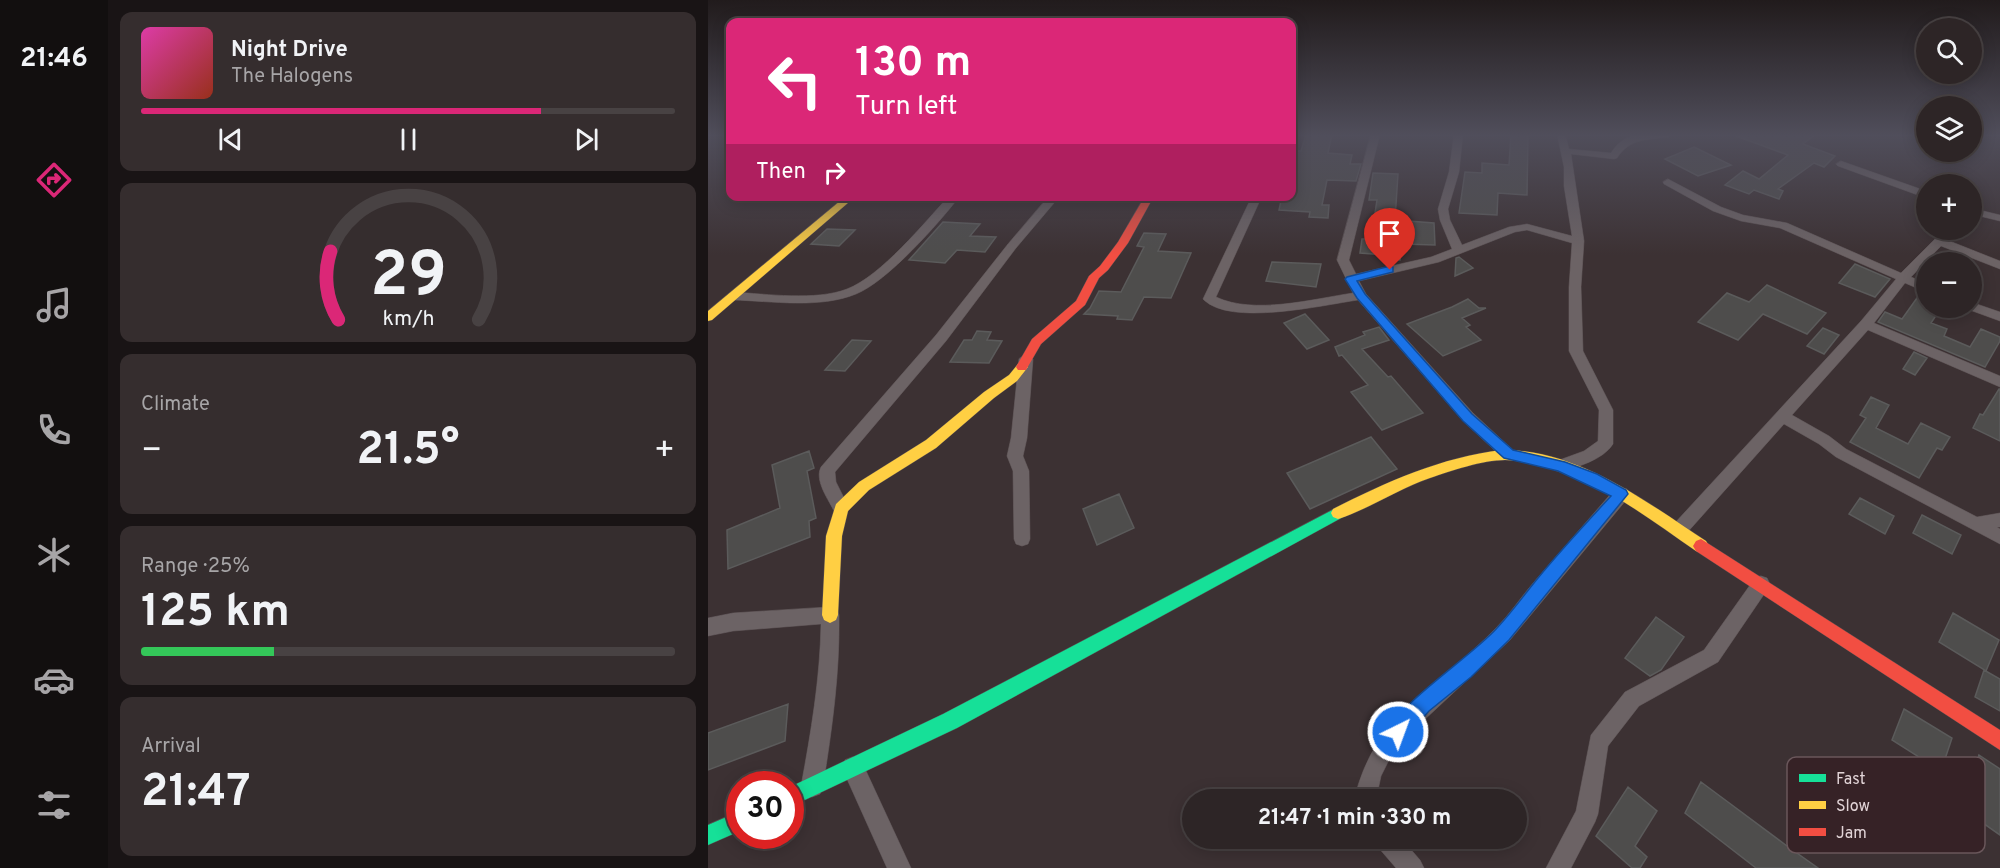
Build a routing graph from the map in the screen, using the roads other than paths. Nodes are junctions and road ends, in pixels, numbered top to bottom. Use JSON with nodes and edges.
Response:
{"nodes":[{"id":1,"x":1365,"y":175,"type":"edge"},
{"id":2,"x":1453,"y":175,"type":"edge"},
{"id":3,"x":1569,"y":175,"type":"edge"},
{"id":4,"x":1870,"y":175,"type":"edge"},
{"id":5,"x":1668,"y":182,"type":"dead end"},
{"id":6,"x":1916,"y":191,"type":"edge"},
{"id":7,"x":846,"y":201,"type":"edge"},
{"id":8,"x":950,"y":201,"type":"edge"},
{"id":9,"x":1051,"y":201,"type":"edge"},
{"id":10,"x":1147,"y":201,"type":"edge"},
{"id":11,"x":1255,"y":201,"type":"edge"},
{"id":12,"x":1982,"y":214,"type":"edge"},
{"id":13,"x":2000,"y":218,"type":"edge"},
{"id":14,"x":1578,"y":241,"type":"junction"},
{"id":15,"x":1938,"y":241,"type":"joint"},
{"id":16,"x":1459,"y":251,"type":"junction"},
{"id":17,"x":2000,"y":265,"type":"edge"},
{"id":18,"x":1351,"y":279,"type":"junction"},
{"id":19,"x":1902,"y":279,"type":"junction"},
{"id":20,"x":1916,"y":284,"type":"edge"},
{"id":21,"x":733,"y":296,"type":"junction"},
{"id":22,"x":1361,"y":296,"type":"junction"},
{"id":23,"x":1982,"y":310,"type":"edge"},
{"id":24,"x":708,"y":317,"type":"edge"},
{"id":25,"x":2000,"y":317,"type":"edge"},
{"id":26,"x":1866,"y":324,"type":"junction"},
{"id":27,"x":1026,"y":359,"type":"junction"},
{"id":28,"x":2000,"y":382,"type":"edge"},
{"id":29,"x":1781,"y":416,"type":"junction"},
{"id":30,"x":1509,"y":455,"type":"junction"},
{"id":31,"x":1560,"y":466,"type":"junction"},
{"id":32,"x":1621,"y":494,"type":"junction"},
{"id":33,"x":841,"y":508,"type":"junction"},
{"id":34,"x":2000,"y":520,"type":"edge"},
{"id":35,"x":1974,"y":524,"type":"junction"},
{"id":36,"x":1680,"y":530,"type":"junction"},
{"id":37,"x":2000,"y":537,"type":"edge"},
{"id":38,"x":1022,"y":539,"type":"dead end"},
{"id":39,"x":1761,"y":584,"type":"junction"},
{"id":40,"x":830,"y":615,"type":"junction"},
{"id":41,"x":708,"y":627,"type":"edge"},
{"id":42,"x":2000,"y":741,"type":"edge"},
{"id":43,"x":853,"y":768,"type":"junction"},
{"id":44,"x":812,"y":786,"type":"junction"},
{"id":45,"x":1366,"y":789,"type":"edge"},
{"id":46,"x":804,"y":790,"type":"edge"},
{"id":47,"x":726,"y":828,"type":"edge"},
{"id":48,"x":708,"y":836,"type":"edge"},
{"id":49,"x":1395,"y":849,"type":"edge"},
{"id":50,"x":898,"y":868,"type":"edge"},
{"id":51,"x":1412,"y":868,"type":"edge"},
{"id":52,"x":1558,"y":868,"type":"edge"}],
"edges":[{"from":1,"to":18,"type":"street"},
{"from":2,"to":16,"type":"street"},
{"from":3,"to":14,"type":"street"},
{"from":4,"to":6,"type":"street"},
{"from":5,"to":19,"type":"street"},
{"from":7,"to":21,"type":"street"},
{"from":8,"to":21,"type":"street"},
{"from":9,"to":33,"type":"street"},
{"from":10,"to":27,"type":"street"},
{"from":11,"to":22,"type":"street"},
{"from":12,"to":13,"type":"street"},
{"from":14,"to":16,"type":"street"},
{"from":14,"to":31,"type":"street"},
{"from":15,"to":17,"type":"street"},
{"from":15,"to":19,"type":"street"},
{"from":16,"to":18,"type":"street"},
{"from":18,"to":22,"type":"street"},
{"from":19,"to":20,"type":"street"},
{"from":19,"to":26,"type":"street"},
{"from":21,"to":24,"type":"street"},
{"from":22,"to":30,"type":"street"},
{"from":23,"to":25,"type":"street"},
{"from":26,"to":28,"type":"street"},
{"from":26,"to":29,"type":"street"},
{"from":27,"to":33,"type":"street"},
{"from":27,"to":38,"type":"street"},
{"from":29,"to":35,"type":"street"},
{"from":29,"to":36,"type":"street"},
{"from":30,"to":31,"type":"street"},
{"from":30,"to":43,"type":"street"},
{"from":31,"to":32,"type":"street"},
{"from":32,"to":36,"type":"street"},
{"from":32,"to":45,"type":"street"},
{"from":33,"to":40,"type":"street"},
{"from":34,"to":35,"type":"street"},
{"from":35,"to":37,"type":"street"},
{"from":36,"to":39,"type":"street"},
{"from":39,"to":42,"type":"street"},
{"from":39,"to":52,"type":"street"},
{"from":40,"to":41,"type":"street"},
{"from":40,"to":44,"type":"street"},
{"from":43,"to":44,"type":"street"},
{"from":43,"to":50,"type":"street"},
{"from":44,"to":46,"type":"street"},
{"from":47,"to":48,"type":"street"},
{"from":49,"to":51,"type":"street"}]}
